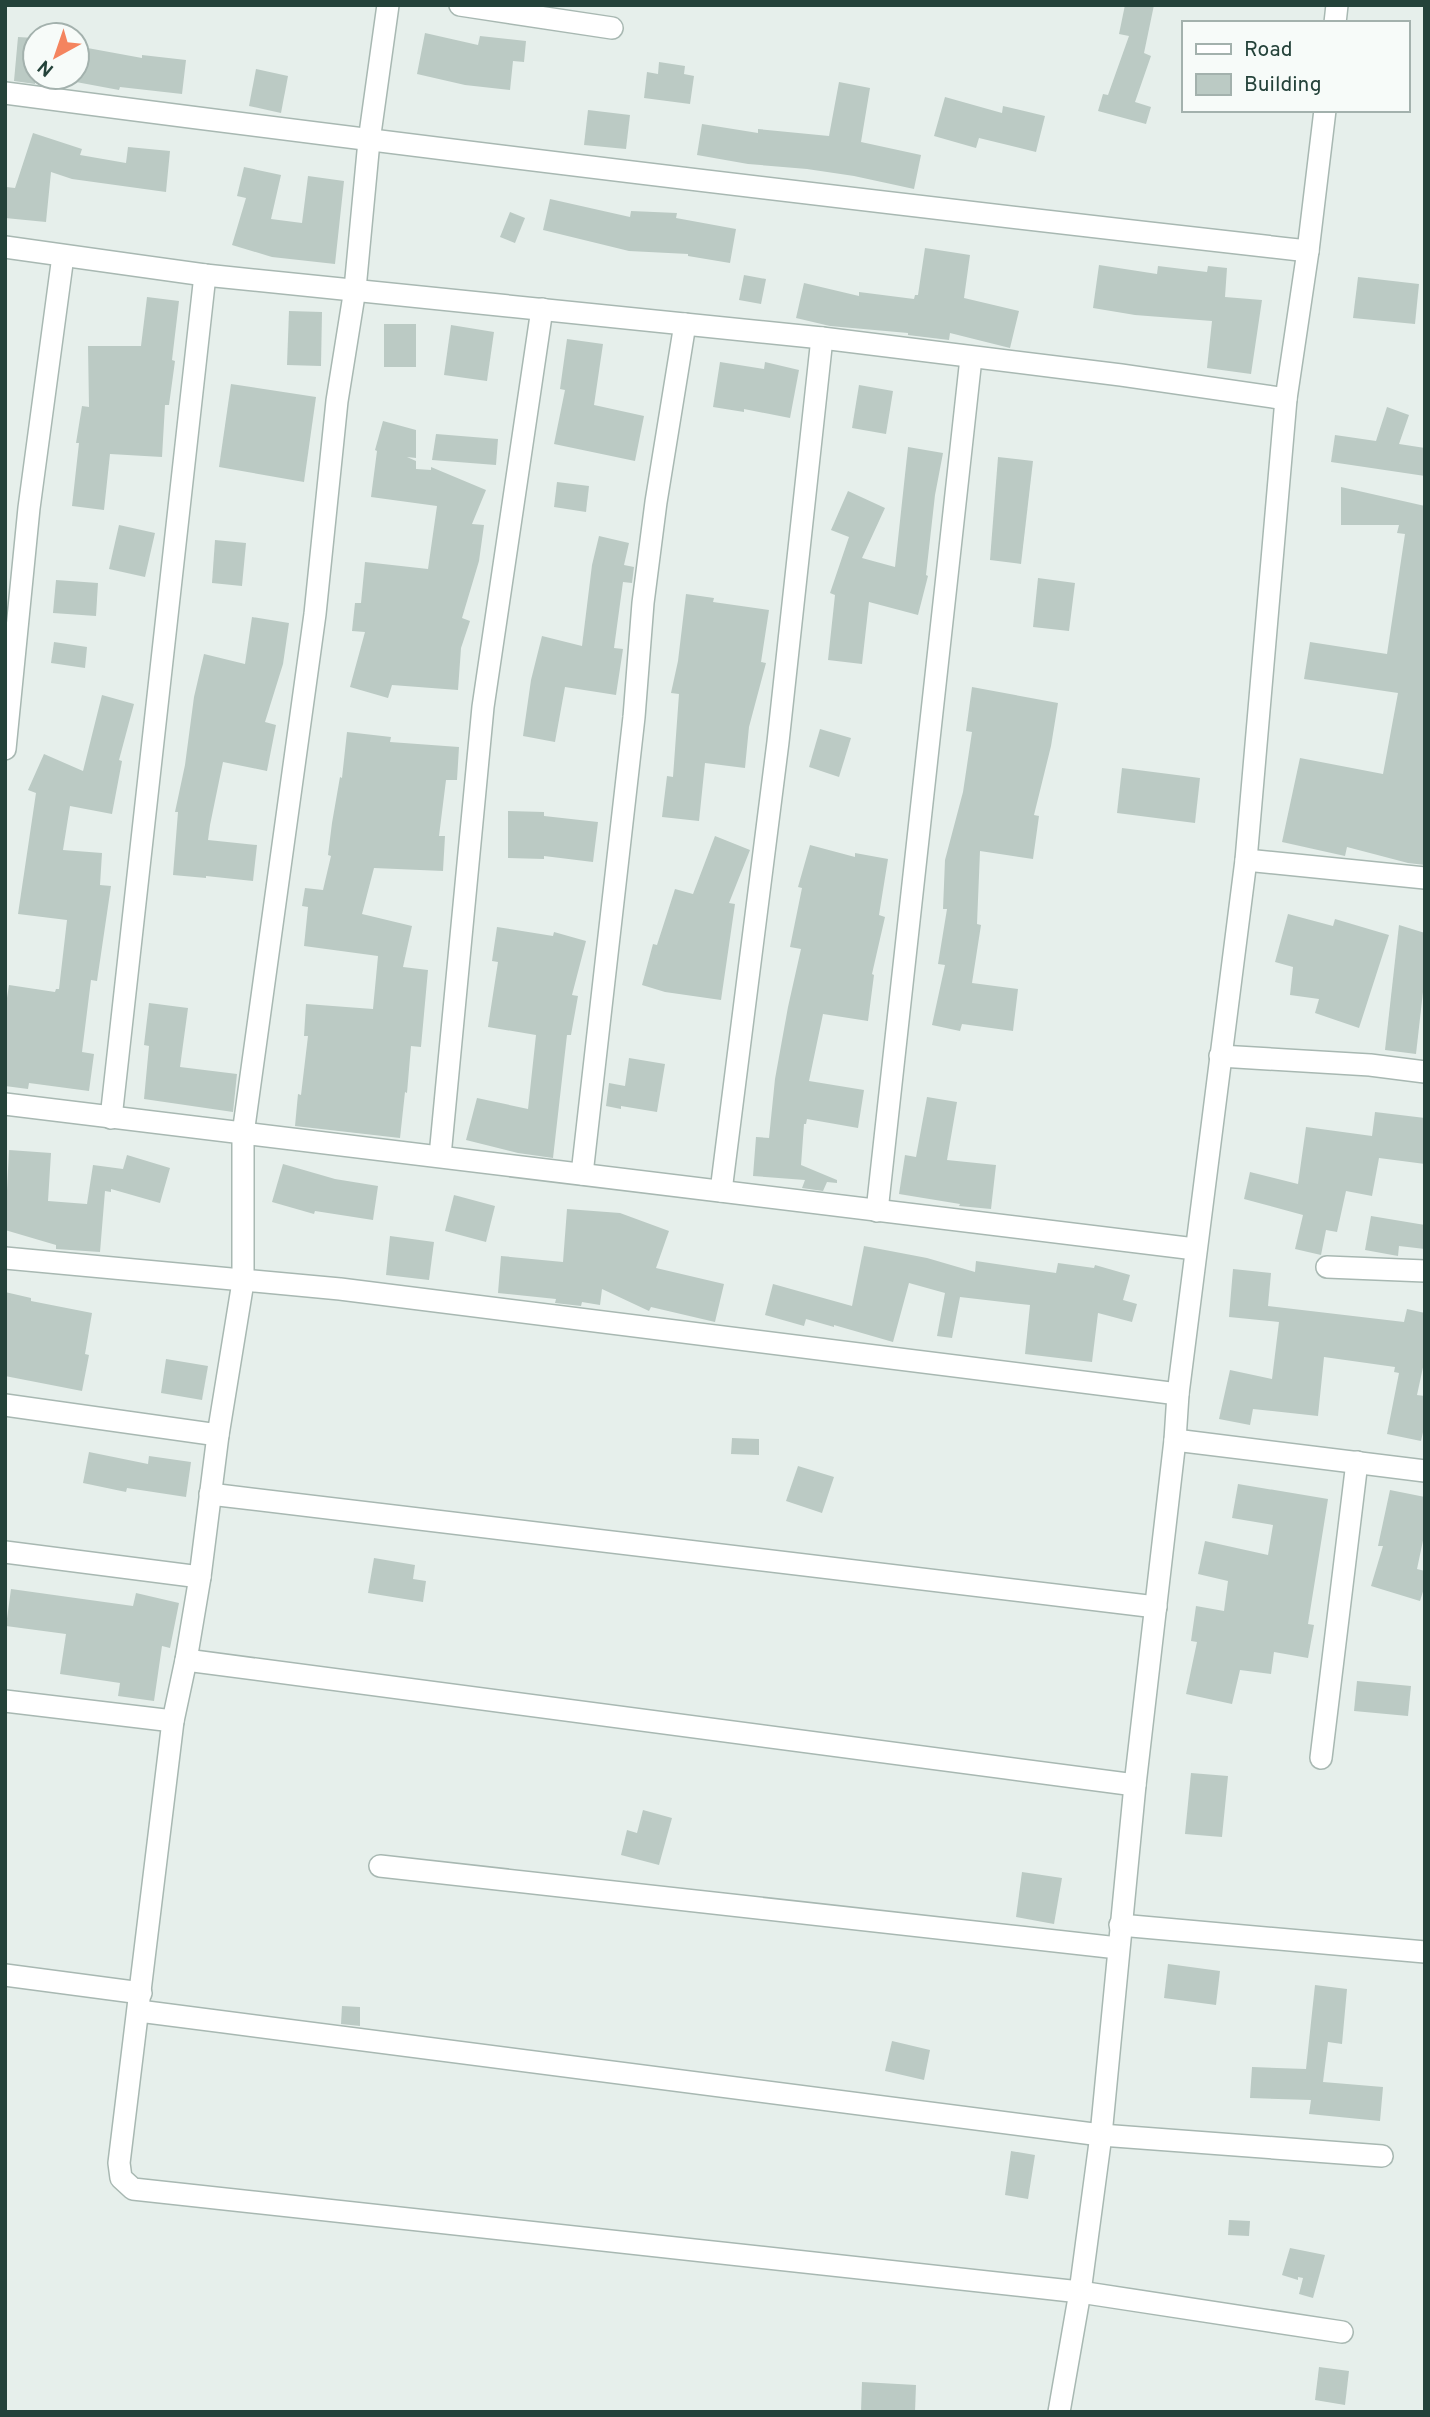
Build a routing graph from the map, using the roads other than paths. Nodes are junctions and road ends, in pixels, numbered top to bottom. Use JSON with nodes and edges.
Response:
{"nodes":[{"id":1,"x":388,"y":5,"type":"edge"},
{"id":2,"x":460,"y":5,"type":"edge"},
{"id":3,"x":612,"y":28,"type":"dead end"},
{"id":4,"x":5,"y":93,"type":"edge"},
{"id":5,"x":1325,"y":112,"type":"edge"},
{"id":6,"x":369,"y":141,"type":"junction"},
{"id":7,"x":5,"y":247,"type":"edge"},
{"id":8,"x":1308,"y":251,"type":"junction"},
{"id":9,"x":64,"y":256,"type":"junction"},
{"id":10,"x":205,"y":275,"type":"junction"},
{"id":11,"x":355,"y":289,"type":"junction"},
{"id":12,"x":542,"y":309,"type":"junction"},
{"id":13,"x":685,"y":324,"type":"junction"},
{"id":14,"x":822,"y":338,"type":"junction"},
{"id":15,"x":971,"y":358,"type":"junction"},
{"id":16,"x":1286,"y":400,"type":"junction"},
{"id":17,"x":5,"y":749,"type":"edge"},
{"id":18,"x":1245,"y":860,"type":"junction"},
{"id":19,"x":1425,"y":878,"type":"edge"},
{"id":20,"x":1220,"y":1056,"type":"junction"},
{"id":21,"x":1425,"y":1072,"type":"edge"},
{"id":22,"x":5,"y":1104,"type":"edge"},
{"id":23,"x":111,"y":1118,"type":"junction"},
{"id":24,"x":243,"y":1134,"type":"junction"},
{"id":25,"x":440,"y":1156,"type":"junction"},
{"id":26,"x":582,"y":1174,"type":"junction"},
{"id":27,"x":721,"y":1191,"type":"junction"},
{"id":28,"x":877,"y":1210,"type":"junction"},
{"id":29,"x":1195,"y":1249,"type":"junction"},
{"id":30,"x":5,"y":1258,"type":"edge"},
{"id":31,"x":1327,"y":1267,"type":"dead end"},
{"id":32,"x":1425,"y":1271,"type":"edge"},
{"id":33,"x":243,"y":1282,"type":"junction"},
{"id":34,"x":1178,"y":1394,"type":"junction"},
{"id":35,"x":5,"y":1405,"type":"edge"},
{"id":36,"x":218,"y":1435,"type":"junction"},
{"id":37,"x":1175,"y":1440,"type":"junction"},
{"id":38,"x":1357,"y":1462,"type":"junction"},
{"id":39,"x":1425,"y":1471,"type":"edge"},
{"id":40,"x":210,"y":1494,"type":"junction"},
{"id":41,"x":5,"y":1552,"type":"edge"},
{"id":42,"x":200,"y":1577,"type":"junction"},
{"id":43,"x":1156,"y":1607,"type":"junction"},
{"id":44,"x":186,"y":1660,"type":"junction"},
{"id":45,"x":5,"y":1701,"type":"edge"},
{"id":46,"x":173,"y":1721,"type":"junction"},
{"id":47,"x":1321,"y":1758,"type":"dead end"},
{"id":48,"x":1135,"y":1784,"type":"junction"},
{"id":49,"x":380,"y":1866,"type":"dead end"},
{"id":50,"x":1120,"y":1924,"type":"junction"},
{"id":51,"x":1118,"y":1948,"type":"junction"},
{"id":52,"x":1425,"y":1952,"type":"edge"},
{"id":53,"x":5,"y":1975,"type":"edge"},
{"id":54,"x":140,"y":2002,"type":"junction"},
{"id":55,"x":1101,"y":2135,"type":"junction"},
{"id":56,"x":1382,"y":2156,"type":"dead end"},
{"id":57,"x":1080,"y":2292,"type":"junction"},
{"id":58,"x":1342,"y":2332,"type":"dead end"},
{"id":59,"x":1059,"y":2412,"type":"edge"}],
"edges":[{"from":1,"to":6,"type":"street"},
{"from":2,"to":3,"type":"street"},
{"from":4,"to":6,"type":"street"},
{"from":5,"to":8,"type":"street"},
{"from":6,"to":8,"type":"street"},
{"from":6,"to":11,"type":"street"},
{"from":7,"to":9,"type":"street"},
{"from":8,"to":16,"type":"street"},
{"from":9,"to":10,"type":"street"},
{"from":9,"to":17,"type":"street"},
{"from":10,"to":11,"type":"street"},
{"from":10,"to":23,"type":"street"},
{"from":11,"to":12,"type":"street"},
{"from":11,"to":24,"type":"street"},
{"from":12,"to":13,"type":"street"},
{"from":12,"to":25,"type":"street"},
{"from":13,"to":14,"type":"street"},
{"from":13,"to":26,"type":"street"},
{"from":14,"to":15,"type":"street"},
{"from":14,"to":27,"type":"street"},
{"from":15,"to":16,"type":"street"},
{"from":15,"to":28,"type":"street"},
{"from":16,"to":18,"type":"street"},
{"from":18,"to":19,"type":"street"},
{"from":18,"to":20,"type":"street"},
{"from":20,"to":21,"type":"street"},
{"from":20,"to":29,"type":"street"},
{"from":22,"to":23,"type":"street"},
{"from":23,"to":24,"type":"street"},
{"from":24,"to":25,"type":"street"},
{"from":24,"to":33,"type":"street"},
{"from":25,"to":26,"type":"street"},
{"from":26,"to":27,"type":"street"},
{"from":27,"to":28,"type":"street"},
{"from":28,"to":29,"type":"street"},
{"from":29,"to":34,"type":"street"},
{"from":30,"to":33,"type":"street"},
{"from":31,"to":32,"type":"street"},
{"from":33,"to":34,"type":"street"},
{"from":33,"to":36,"type":"street"},
{"from":34,"to":37,"type":"street"},
{"from":35,"to":36,"type":"street"},
{"from":36,"to":40,"type":"street"},
{"from":37,"to":38,"type":"street"},
{"from":37,"to":43,"type":"street"},
{"from":38,"to":39,"type":"street"},
{"from":38,"to":47,"type":"street"},
{"from":40,"to":42,"type":"street"},
{"from":40,"to":43,"type":"street"},
{"from":41,"to":42,"type":"street"},
{"from":42,"to":44,"type":"street"},
{"from":43,"to":48,"type":"street"},
{"from":44,"to":46,"type":"street"},
{"from":44,"to":48,"type":"street"},
{"from":45,"to":46,"type":"street"},
{"from":46,"to":54,"type":"street"},
{"from":48,"to":50,"type":"street"},
{"from":49,"to":51,"type":"street"},
{"from":50,"to":51,"type":"street"},
{"from":50,"to":52,"type":"street"},
{"from":51,"to":55,"type":"street"},
{"from":53,"to":54,"type":"street"},
{"from":54,"to":55,"type":"street"},
{"from":54,"to":57,"type":"street"},
{"from":55,"to":56,"type":"street"},
{"from":55,"to":57,"type":"street"},
{"from":57,"to":58,"type":"street"},
{"from":57,"to":59,"type":"street"}]}
